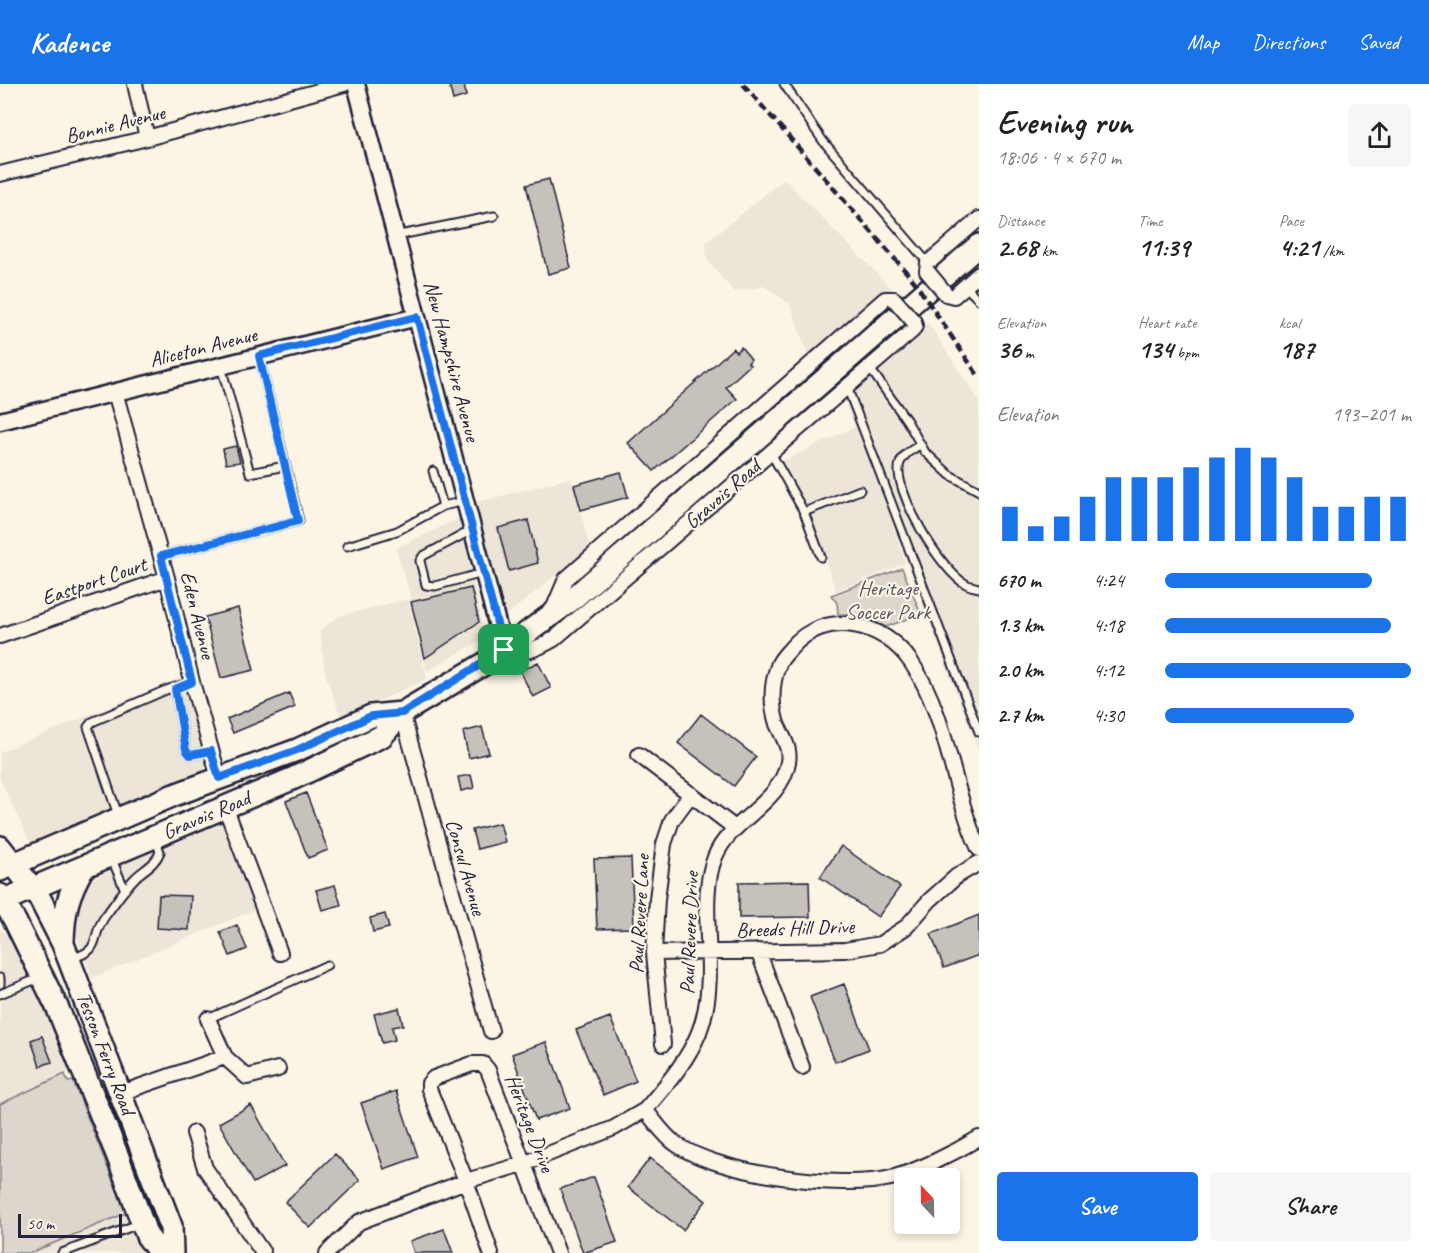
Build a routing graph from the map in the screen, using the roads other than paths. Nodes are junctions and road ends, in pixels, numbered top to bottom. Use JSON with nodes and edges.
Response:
{"nodes":[{"id":1,"x":135,"y":84,"type":"edge"},
{"id":2,"x":344,"y":84,"type":"edge"},
{"id":3,"x":356,"y":84,"type":"edge"},
{"id":4,"x":784,"y":84,"type":"edge"},
{"id":5,"x":147,"y":138,"type":"junction"},
{"id":6,"x":0,"y":174,"type":"edge"},
{"id":7,"x":494,"y":216,"type":"dead end"},
{"id":8,"x":979,"y":219,"type":"edge"},
{"id":9,"x":395,"y":236,"type":"junction"},
{"id":10,"x":979,"y":246,"type":"edge"},
{"id":11,"x":928,"y":267,"type":"junction"},
{"id":12,"x":979,"y":274,"type":"edge"},
{"id":13,"x":966,"y":287,"type":"junction"},
{"id":14,"x":979,"y":300,"type":"edge"},
{"id":15,"x":417,"y":317,"type":"junction"},
{"id":16,"x":259,"y":356,"type":"junction"},
{"id":17,"x":221,"y":366,"type":"junction"},
{"id":18,"x":869,"y":367,"type":"junction"},
{"id":19,"x":847,"y":387,"type":"junction"},
{"id":20,"x":115,"y":392,"type":"junction"},
{"id":21,"x":0,"y":421,"type":"edge"},
{"id":22,"x":920,"y":445,"type":"junction"},
{"id":23,"x":771,"y":453,"type":"junction"},
{"id":24,"x":285,"y":466,"type":"junction"},
{"id":25,"x":434,"y":471,"type":"dead end"},
{"id":26,"x":860,"y":490,"type":"dead end"},
{"id":27,"x":979,"y":491,"type":"edge"},
{"id":28,"x":465,"y":501,"type":"junction"},
{"id":29,"x":443,"y":506,"type":"junction"},
{"id":30,"x":804,"y":512,"type":"junction"},
{"id":31,"x":472,"y":530,"type":"junction"},
{"id":32,"x":347,"y":546,"type":"dead end"},
{"id":33,"x":161,"y":556,"type":"junction"},
{"id":34,"x":821,"y":557,"type":"dead end"},
{"id":35,"x":483,"y":573,"type":"junction"},
{"id":36,"x":167,"y":578,"type":"junction"},
{"id":37,"x":979,"y":588,"type":"edge"},
{"id":38,"x":549,"y":618,"type":"junction"},
{"id":39,"x":0,"y":636,"type":"edge"},
{"id":40,"x":504,"y":650,"type":"junction"},
{"id":41,"x":192,"y":682,"type":"junction"},
{"id":42,"x":175,"y":689,"type":"junction"},
{"id":43,"x":402,"y":713,"type":"junction"},
{"id":44,"x":979,"y":732,"type":"edge"},
{"id":45,"x":211,"y":751,"type":"junction"},
{"id":46,"x":639,"y":755,"type":"dead end"},
{"id":47,"x":219,"y":778,"type":"junction"},
{"id":48,"x":691,"y":794,"type":"junction"},
{"id":49,"x":225,"y":806,"type":"junction"},
{"id":50,"x":119,"y":819,"type":"junction"},
{"id":51,"x":735,"y":828,"type":"junction"},
{"id":52,"x":155,"y":837,"type":"junction"},
{"id":53,"x":0,"y":847,"type":"edge"},
{"id":54,"x":979,"y":849,"type":"edge"},
{"id":55,"x":110,"y":856,"type":"junction"},
{"id":56,"x":979,"y":863,"type":"edge"},
{"id":57,"x":7,"y":867,"type":"edge"},
{"id":58,"x":83,"y":868,"type":"junction"},
{"id":59,"x":33,"y":889,"type":"junction"},
{"id":60,"x":125,"y":890,"type":"junction"},
{"id":61,"x":1,"y":899,"type":"edge"},
{"id":62,"x":758,"y":951,"type":"junction"},
{"id":63,"x":66,"y":952,"type":"junction"},
{"id":64,"x":709,"y":952,"type":"junction"},
{"id":65,"x":280,"y":953,"type":"dead end"},
{"id":66,"x":654,"y":953,"type":"junction"},
{"id":67,"x":327,"y":965,"type":"dead end"},
{"id":68,"x":42,"y":977,"type":"junction"},
{"id":69,"x":0,"y":993,"type":"edge"},
{"id":70,"x":208,"y":1018,"type":"joint"},
{"id":71,"x":491,"y":1031,"type":"dead end"},
{"id":72,"x":663,"y":1044,"type":"dead end"},
{"id":73,"x":225,"y":1057,"type":"junction"},
{"id":74,"x":802,"y":1067,"type":"dead end"},
{"id":75,"x":278,"y":1069,"type":"dead end"},
{"id":76,"x":121,"y":1093,"type":"junction"},
{"id":77,"x":645,"y":1110,"type":"junction"},
{"id":78,"x":194,"y":1133,"type":"dead end"},
{"id":79,"x":979,"y":1138,"type":"edge"},
{"id":80,"x":523,"y":1164,"type":"junction"},
{"id":81,"x":466,"y":1181,"type":"junction"},
{"id":82,"x":142,"y":1223,"type":"junction"},
{"id":83,"x":62,"y":1253,"type":"edge"},
{"id":84,"x":160,"y":1253,"type":"edge"},
{"id":85,"x":172,"y":1253,"type":"edge"},
{"id":86,"x":263,"y":1253,"type":"edge"},
{"id":87,"x":327,"y":1253,"type":"edge"},
{"id":88,"x":491,"y":1253,"type":"edge"},
{"id":89,"x":558,"y":1253,"type":"edge"}],
"edges":[{"from":1,"to":5,"type":"street"},
{"from":2,"to":5,"type":"street","name":"Bonnie Avenue"},
{"from":3,"to":9,"type":"street","name":"New Hampshire Avenue"},
{"from":4,"to":11,"type":"lane"},
{"from":5,"to":6,"type":"street","name":"Bonnie Avenue"},
{"from":7,"to":9,"type":"lane"},
{"from":8,"to":11,"type":"street"},
{"from":9,"to":15,"type":"street","name":"New Hampshire Avenue"},
{"from":10,"to":38,"type":"main road","name":"Gravois Road"},
{"from":11,"to":13,"type":"street","bridge":true},
{"from":12,"to":13,"type":"street"},
{"from":13,"to":14,"type":"lane"},
{"from":15,"to":16,"type":"street","name":"Aliceton Avenue"},
{"from":15,"to":28,"type":"street","name":"New Hampshire Avenue"},
{"from":16,"to":17,"type":"street","name":"Aliceton Avenue"},
{"from":16,"to":24,"type":"lane"},
{"from":17,"to":20,"type":"street","name":"Aliceton Avenue"},
{"from":17,"to":24,"type":"lane"},
{"from":18,"to":19,"type":"street","name":"Gravois Road"},
{"from":18,"to":22,"type":"lane"},
{"from":18,"to":38,"type":"street","name":"Gravois Road","bridge":true},
{"from":19,"to":23,"type":"street","name":"Gravois Road"},
{"from":19,"to":44,"type":"lane"},
{"from":20,"to":21,"type":"street","name":"Aliceton Avenue"},
{"from":20,"to":33,"type":"street","name":"Eden Avenue"},
{"from":22,"to":27,"type":"lane"},
{"from":22,"to":37,"type":"lane"},
{"from":23,"to":30,"type":"lane"},
{"from":23,"to":40,"type":"street","name":"Gravois Road"},
{"from":24,"to":33,"type":"lane"},
{"from":25,"to":29,"type":"lane"},
{"from":26,"to":30,"type":"lane"},
{"from":28,"to":29,"type":"lane"},
{"from":28,"to":31,"type":"street","name":"New Hampshire Avenue"},
{"from":29,"to":32,"type":"lane"},
{"from":30,"to":34,"type":"lane"},
{"from":31,"to":35,"type":"street","name":"New Hampshire Avenue"},
{"from":31,"to":35,"type":"lane"},
{"from":33,"to":36,"type":"street","name":"Eden Avenue"},
{"from":35,"to":40,"type":"street","name":"New Hampshire Avenue"},
{"from":36,"to":39,"type":"street","name":"Eastport Court"},
{"from":36,"to":41,"type":"street","name":"Eden Avenue"},
{"from":38,"to":40,"type":"main road","name":"Gravois Road"},
{"from":40,"to":43,"type":"main road","name":"Gravois Road"},
{"from":41,"to":42,"type":"lane"},
{"from":41,"to":45,"type":"street","name":"Eden Avenue"},
{"from":42,"to":45,"type":"lane"},
{"from":42,"to":50,"type":"lane"},
{"from":43,"to":47,"type":"main road","name":"Gravois Road"},
{"from":43,"to":49,"type":"main road","name":"Gravois Road"},
{"from":43,"to":71,"type":"street","name":"Consul Avenue"},
{"from":45,"to":47,"type":"street","name":"Eden Avenue"},
{"from":46,"to":48,"type":"street"},
{"from":47,"to":50,"type":"main road","name":"Gravois Road"},
{"from":48,"to":51,"type":"street"},
{"from":48,"to":66,"type":"street","name":"Paul Revere Lane"},
{"from":49,"to":52,"type":"main road","name":"Gravois Road"},
{"from":49,"to":65,"type":"street"},
{"from":50,"to":57,"type":"main road","name":"Gravois Road"},
{"from":51,"to":54,"type":"street","name":"Paul Revere Drive"},
{"from":51,"to":64,"type":"street","name":"Paul Revere Drive"},
{"from":52,"to":55,"type":"main road","name":"Gravois Road"},
{"from":52,"to":60,"type":"lane"},
{"from":53,"to":57,"type":"main road","name":"Tesson Ferry Road"},
{"from":55,"to":58,"type":"main road","name":"Gravois Road"},
{"from":55,"to":60,"type":"lane"},
{"from":56,"to":62,"type":"street","name":"Breeds Hill Drive"},
{"from":57,"to":59,"type":"main road","name":"Tesson Ferry Road"},
{"from":58,"to":59,"type":"main road","name":"Gravois Road"},
{"from":58,"to":63,"type":"main road"},
{"from":59,"to":61,"type":"main road","name":"Gravois Road"},
{"from":59,"to":63,"type":"main road","name":"Tesson Ferry Road"},
{"from":60,"to":63,"type":"lane"},
{"from":61,"to":68,"type":"main road","name":"Tesson Ferry Road"},
{"from":62,"to":64,"type":"street","name":"Breeds Hill Drive"},
{"from":62,"to":74,"type":"street"},
{"from":63,"to":76,"type":"main road","name":"Tesson Ferry Road"},
{"from":64,"to":66,"type":"street","name":"Breeds Hill Drive"},
{"from":64,"to":77,"type":"street","name":"Paul Revere Drive"},
{"from":66,"to":72,"type":"street","name":"Paul Revere Lane"},
{"from":67,"to":70,"type":"lane"},
{"from":68,"to":69,"type":"lane"},
{"from":68,"to":82,"type":"main road","name":"Tesson Ferry Road"},
{"from":70,"to":73,"type":"street"},
{"from":73,"to":75,"type":"street"},
{"from":73,"to":76,"type":"street"},
{"from":76,"to":85,"type":"main road","name":"Tesson Ferry Road"},
{"from":77,"to":79,"type":"street"},
{"from":77,"to":80,"type":"street","name":"Paul Revere Drive"},
{"from":78,"to":86,"type":"street"},
{"from":80,"to":81,"type":"street","name":"Paul Revere Drive"},
{"from":80,"to":81,"type":"street","name":"Heritage Drive"},
{"from":80,"to":89,"type":"street","name":"Heritage Drive"},
{"from":81,"to":87,"type":"street","name":"Paul Revere Drive"},
{"from":81,"to":88,"type":"street","name":"Heritage Drive"},
{"from":82,"to":83,"type":"lane"},
{"from":82,"to":84,"type":"main road","name":"Tesson Ferry Road"}]}
